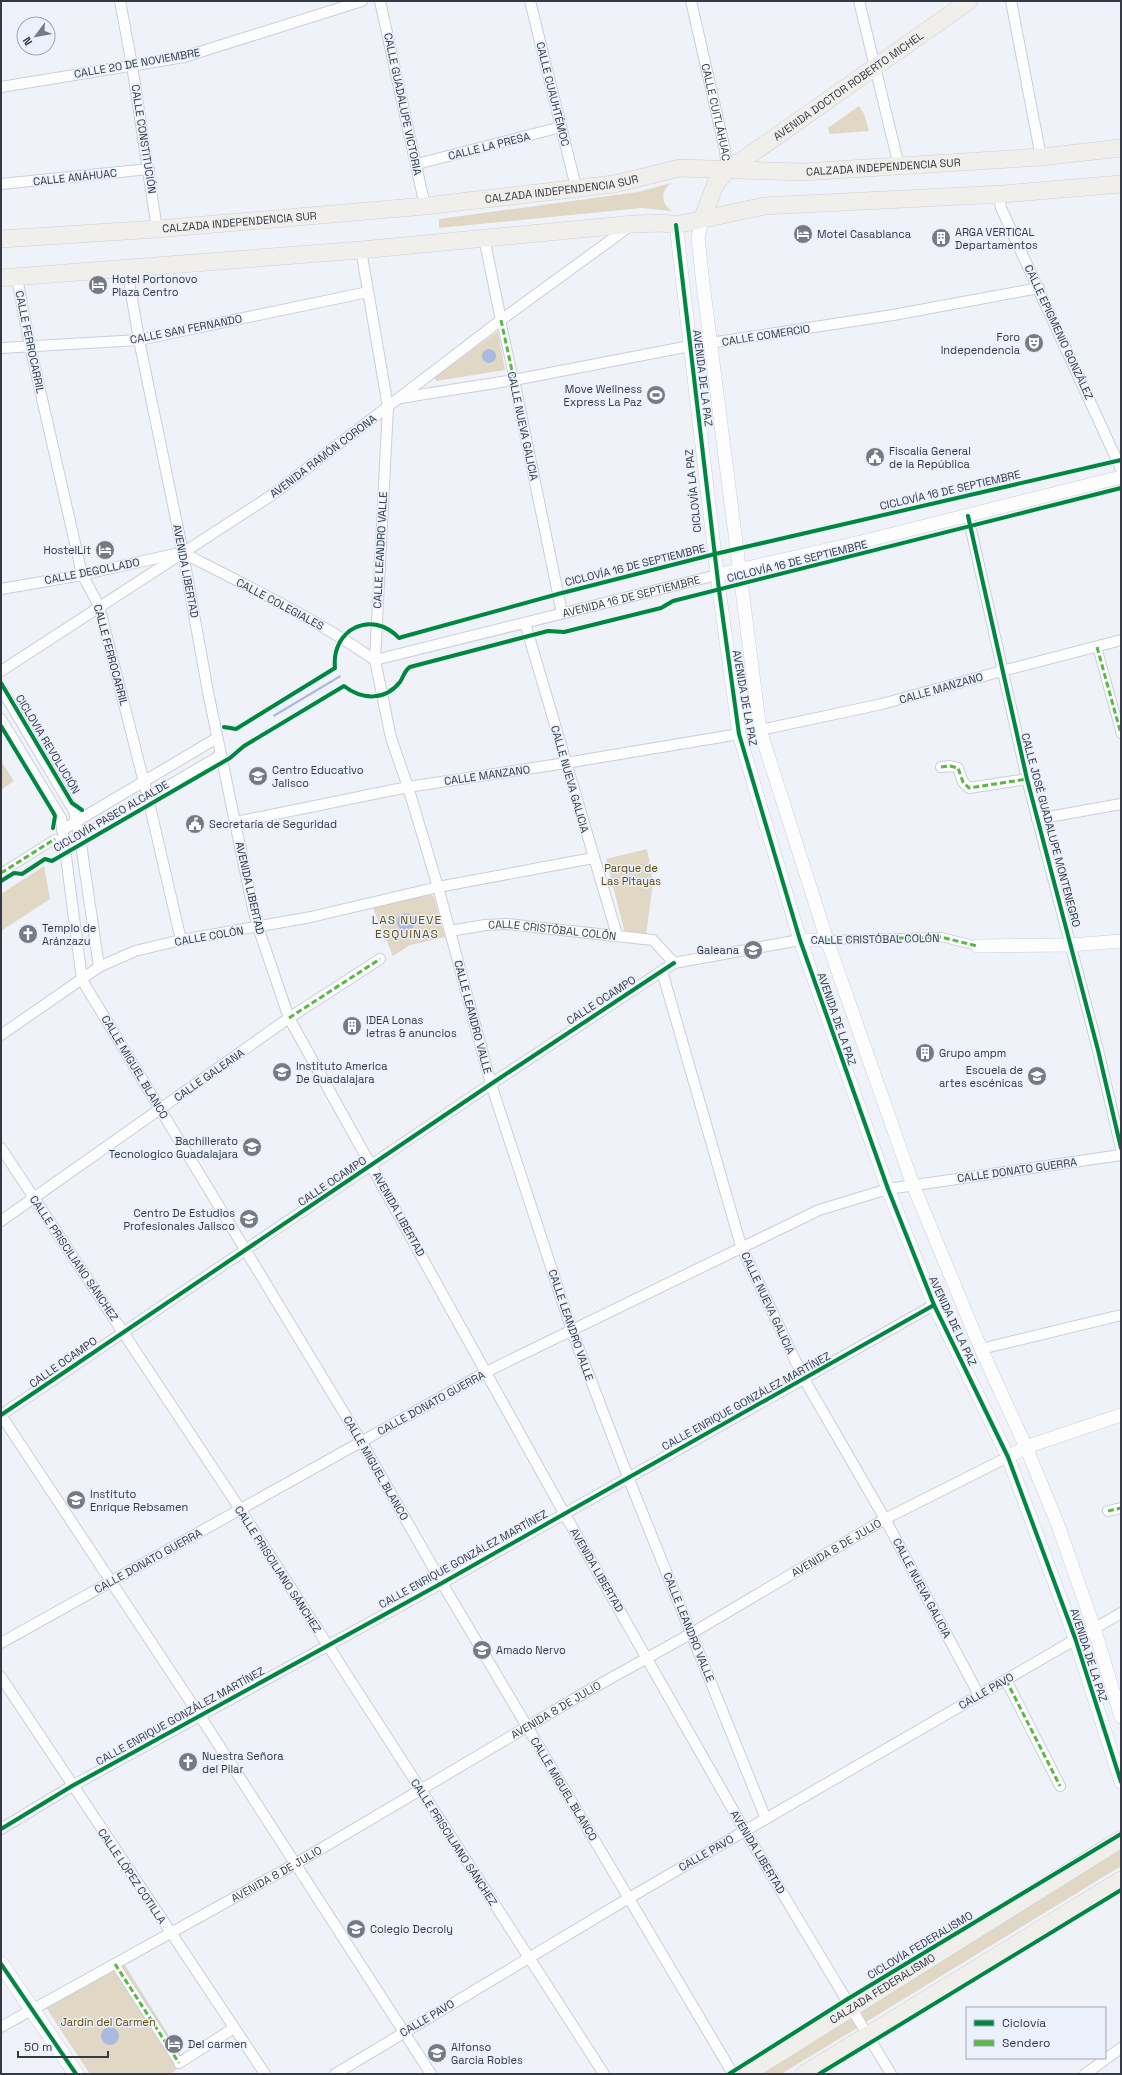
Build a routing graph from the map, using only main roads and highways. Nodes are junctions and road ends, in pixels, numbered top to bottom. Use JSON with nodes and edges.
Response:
{"nodes":[{"id":1,"x":969,"y":1,"type":"edge"},
{"id":2,"x":1121,"y":148,"type":"edge"},
{"id":3,"x":727,"y":171,"type":"junction"},
{"id":4,"x":1121,"y":184,"type":"edge"},
{"id":5,"x":702,"y":219,"type":"junction"},
{"id":6,"x":1,"y":240,"type":"edge"},
{"id":7,"x":9,"y":278,"type":"edge"},
{"id":8,"x":1121,"y":1840,"type":"edge"},
{"id":9,"x":1121,"y":1880,"type":"edge"},
{"id":10,"x":1,"y":1964,"type":"edge"},
{"id":11,"x":76,"y":2074,"type":"edge"},
{"id":12,"x":746,"y":2074,"type":"edge"},
{"id":13,"x":804,"y":2074,"type":"edge"}],
"edges":[{"from":1,"to":3,"type":"main road","name":"AVENIDA DOCTOR ROBERTO MICHEL"},
{"from":2,"to":3,"type":"main road","name":"CALZADA INDEPENDENCIA SUR"},
{"from":3,"to":5,"type":"main road","name":"CALLE CUITLÁHUAC"},
{"from":3,"to":6,"type":"main road","name":"CALZADA INDEPENDENCIA SUR"},
{"from":4,"to":5,"type":"main road"},
{"from":5,"to":7,"type":"main road"},
{"from":8,"to":12,"type":"main road","name":"CALZADA FEDERALISMO"},
{"from":9,"to":13,"type":"main road"},
{"from":10,"to":11,"type":"main road"}]}
